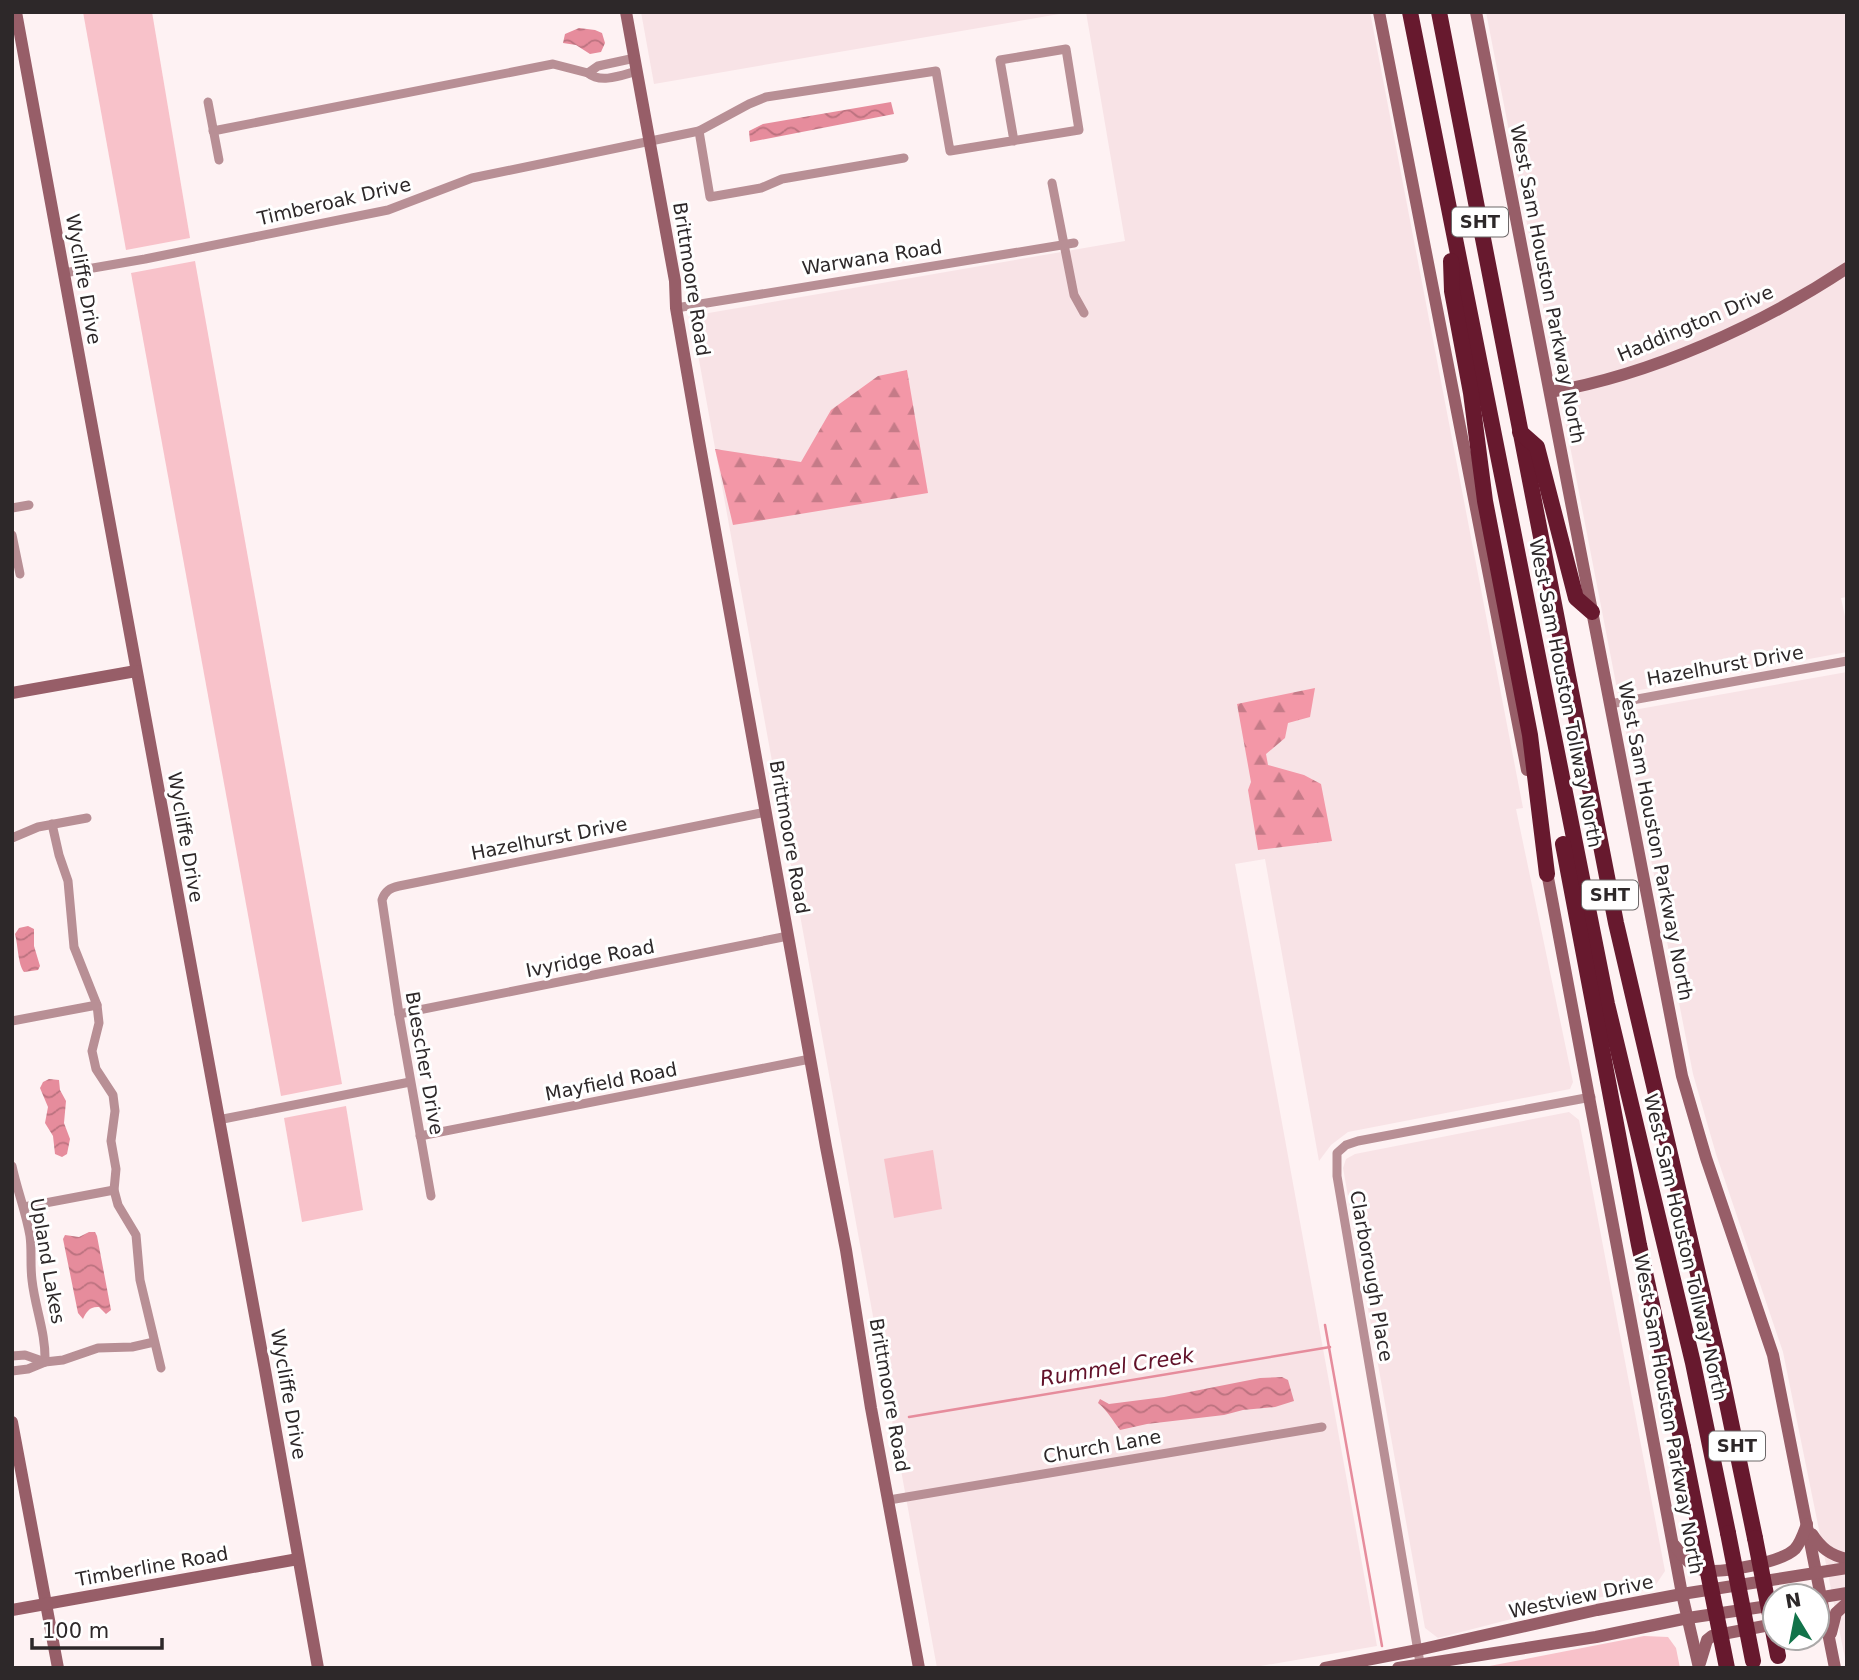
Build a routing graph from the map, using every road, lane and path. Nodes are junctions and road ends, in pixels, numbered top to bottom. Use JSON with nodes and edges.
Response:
{"nodes":[{"id":1,"x":16,"y":12,"type":"edge"},
{"id":2,"x":626,"y":12,"type":"edge"},
{"id":3,"x":1379,"y":12,"type":"edge"},
{"id":4,"x":1410,"y":12,"type":"edge"},
{"id":5,"x":1439,"y":12,"type":"edge"},
{"id":6,"x":1476,"y":12,"type":"edge"},
{"id":7,"x":635,"y":58,"type":"junction"},
{"id":8,"x":637,"y":71,"type":"junction"},
{"id":9,"x":588,"y":74,"type":"junction"},
{"id":10,"x":208,"y":102,"type":"dead end"},
{"id":11,"x":214,"y":131,"type":"junction"},
{"id":12,"x":699,"y":131,"type":"junction"},
{"id":13,"x":1014,"y":141,"type":"junction"},
{"id":14,"x":650,"y":142,"type":"junction"},
{"id":15,"x":904,"y":158,"type":"dead end"},
{"id":16,"x":219,"y":160,"type":"dead end"},
{"id":17,"x":1052,"y":183,"type":"dead end"},
{"id":18,"x":1448,"y":203,"type":"junction"},
{"id":19,"x":1074,"y":243,"type":"dead end"},
{"id":20,"x":1063,"y":244,"type":"junction"},
{"id":21,"x":1847,"y":268,"type":"edge"},
{"id":22,"x":64,"y":273,"type":"junction"},
{"id":23,"x":676,"y":307,"type":"junction"},
{"id":24,"x":1084,"y":313,"type":"dead end"},
{"id":25,"x":1550,"y":392,"type":"junction"},
{"id":26,"x":1520,"y":432,"type":"junction"},
{"id":27,"x":29,"y":505,"type":"dead end"},
{"id":28,"x":12,"y":508,"type":"edge"},
{"id":29,"x":12,"y":535,"type":"edge"},
{"id":30,"x":20,"y":573,"type":"dead end"},
{"id":31,"x":1592,"y":612,"type":"junction"},
{"id":32,"x":1847,"y":661,"type":"edge"},
{"id":33,"x":136,"y":671,"type":"junction"},
{"id":34,"x":12,"y":693,"type":"edge"},
{"id":35,"x":1610,"y":704,"type":"junction"},
{"id":36,"x":1566,"y":803,"type":"junction"},
{"id":37,"x":765,"y":813,"type":"junction"},
{"id":38,"x":87,"y":818,"type":"dead end"},
{"id":39,"x":52,"y":824,"type":"junction"},
{"id":40,"x":12,"y":838,"type":"edge"},
{"id":41,"x":1548,"y":874,"type":"junction"},
{"id":42,"x":388,"y":936,"type":"joint"},
{"id":43,"x":788,"y":936,"type":"junction"},
{"id":44,"x":97,"y":1005,"type":"junction"},
{"id":45,"x":399,"y":1014,"type":"junction"},
{"id":46,"x":12,"y":1021,"type":"edge"},
{"id":47,"x":810,"y":1059,"type":"junction"},
{"id":48,"x":410,"y":1082,"type":"junction"},
{"id":49,"x":1591,"y":1097,"type":"junction"},
{"id":50,"x":218,"y":1120,"type":"junction"},
{"id":51,"x":420,"y":1136,"type":"junction"},
{"id":52,"x":12,"y":1166,"type":"edge"},
{"id":53,"x":114,"y":1190,"type":"junction"},
{"id":54,"x":431,"y":1196,"type":"dead end"},
{"id":55,"x":24,"y":1207,"type":"junction"},
{"id":56,"x":154,"y":1342,"type":"junction"},
{"id":57,"x":12,"y":1356,"type":"edge"},
{"id":58,"x":45,"y":1362,"type":"junction"},
{"id":59,"x":161,"y":1368,"type":"dead end"},
{"id":60,"x":12,"y":1371,"type":"edge"},
{"id":61,"x":12,"y":1422,"type":"edge"},
{"id":62,"x":1322,"y":1427,"type":"dead end"},
{"id":63,"x":888,"y":1500,"type":"junction"},
{"id":64,"x":1807,"y":1524,"type":"junction"},
{"id":65,"x":1674,"y":1545,"type":"junction"},
{"id":66,"x":298,"y":1559,"type":"junction"},
{"id":67,"x":1847,"y":1559,"type":"edge"},
{"id":68,"x":1847,"y":1568,"type":"edge"},
{"id":69,"x":1817,"y":1574,"type":"junction"},
{"id":70,"x":1818,"y":1582,"type":"edge"},
{"id":71,"x":1682,"y":1594,"type":"junction"},
{"id":72,"x":1847,"y":1603,"type":"edge"},
{"id":73,"x":46,"y":1604,"type":"junction"},
{"id":74,"x":1761,"y":1607,"type":"edge"},
{"id":75,"x":12,"y":1610,"type":"edge"},
{"id":76,"x":1688,"y":1618,"type":"junction"},
{"id":77,"x":1761,"y":1627,"type":"edge"},
{"id":78,"x":1831,"y":1632,"type":"edge"},
{"id":79,"x":1419,"y":1657,"type":"junction"},
{"id":80,"x":1779,"y":1662,"type":"edge"},
{"id":81,"x":1753,"y":1665,"type":"edge"},
{"id":82,"x":58,"y":1668,"type":"edge"},
{"id":83,"x":317,"y":1668,"type":"edge"},
{"id":84,"x":919,"y":1668,"type":"edge"},
{"id":85,"x":1325,"y":1668,"type":"edge"},
{"id":86,"x":1398,"y":1668,"type":"edge"},
{"id":87,"x":1699,"y":1668,"type":"edge"},
{"id":88,"x":1727,"y":1668,"type":"edge"}],
"edges":[{"from":1,"to":22,"type":"main road","name":"Wycliffe Drive"},
{"from":2,"to":7,"type":"main road","name":"Brittmoore Road"},
{"from":3,"to":41,"type":"main road","name":"West Sam Houston Parkway North"},
{"from":4,"to":18,"type":"highway","name":"West Sam Houston Tollway North","number":"SHT"},
{"from":5,"to":26,"type":"highway","name":"West Sam Houston Tollway North","number":"SHT"},
{"from":6,"to":25,"type":"main road","name":"West Sam Houston Parkway North"},
{"from":7,"to":8,"type":"main road","name":"Brittmoore Road"},
{"from":7,"to":9,"type":"street"},
{"from":8,"to":9,"type":"street"},
{"from":8,"to":14,"type":"main road","name":"Brittmoore Road"},
{"from":9,"to":11,"type":"street"},
{"from":10,"to":11,"type":"street"},
{"from":11,"to":16,"type":"street"},
{"from":12,"to":13,"type":"street","name":"Timberoak Drive"},
{"from":12,"to":14,"type":"street","name":"Timberoak Drive"},
{"from":12,"to":15,"type":"street"},
{"from":13,"to":13,"type":"street"},
{"from":14,"to":22,"type":"street","name":"Timberoak Drive"},
{"from":14,"to":23,"type":"main road","name":"Brittmoore Road"},
{"from":17,"to":20,"type":"street"},
{"from":18,"to":36,"type":"highway","name":"West Sam Houston Tollway North","number":"SHT"},
{"from":18,"to":41,"type":"highway"},
{"from":19,"to":20,"type":"street","name":"Warwana Road"},
{"from":20,"to":23,"type":"street","name":"Warwana Road"},
{"from":20,"to":24,"type":"street"},
{"from":21,"to":25,"type":"main road","name":"Haddington Drive"},
{"from":22,"to":33,"type":"main road","name":"Wycliffe Drive"},
{"from":23,"to":37,"type":"main road","name":"Brittmoore Road"},
{"from":25,"to":31,"type":"main road","name":"West Sam Houston Parkway North"},
{"from":26,"to":31,"type":"highway"},
{"from":26,"to":80,"type":"highway","name":"West Sam Houston Tollway North","number":"SHT","bridge":true},
{"from":27,"to":28,"type":"street"},
{"from":29,"to":30,"type":"street"},
{"from":31,"to":35,"type":"main road","name":"West Sam Houston Parkway North"},
{"from":32,"to":35,"type":"street","name":"Hazelhurst Drive"},
{"from":33,"to":34,"type":"main road"},
{"from":33,"to":50,"type":"main road","name":"Wycliffe Drive"},
{"from":35,"to":64,"type":"main road","name":"West Sam Houston Parkway North"},
{"from":36,"to":81,"type":"highway","name":"West Sam Houston Tollway North","number":"SHT","bridge":true},
{"from":36,"to":88,"type":"highway","bridge":true},
{"from":37,"to":42,"type":"street","name":"Hazelhurst Drive"},
{"from":37,"to":43,"type":"main road","name":"Brittmoore Road"},
{"from":38,"to":39,"type":"street"},
{"from":39,"to":40,"type":"street"},
{"from":39,"to":44,"type":"street"},
{"from":41,"to":49,"type":"main road","name":"West Sam Houston Parkway North"},
{"from":42,"to":45,"type":"street","name":"Buescher Drive"},
{"from":43,"to":45,"type":"street","name":"Ivyridge Road"},
{"from":43,"to":47,"type":"main road","name":"Brittmoore Road"},
{"from":44,"to":46,"type":"street"},
{"from":44,"to":53,"type":"street"},
{"from":45,"to":48,"type":"street","name":"Buescher Drive"},
{"from":47,"to":51,"type":"street","name":"Mayfield Road"},
{"from":47,"to":63,"type":"main road","name":"Brittmoore Road"},
{"from":48,"to":50,"type":"street"},
{"from":48,"to":51,"type":"street","name":"Buescher Drive"},
{"from":49,"to":65,"type":"main road","name":"West Sam Houston Parkway North"},
{"from":49,"to":79,"type":"street","name":"Clarborough Place"},
{"from":50,"to":66,"type":"main road","name":"Wycliffe Drive"},
{"from":51,"to":54,"type":"street","name":"Buescher Drive"},
{"from":52,"to":55,"type":"street","name":"Upland Lakes"},
{"from":53,"to":55,"type":"street"},
{"from":53,"to":56,"type":"street"},
{"from":55,"to":58,"type":"street","name":"Upland Lakes"},
{"from":56,"to":58,"type":"street"},
{"from":56,"to":59,"type":"street"},
{"from":57,"to":58,"type":"street"},
{"from":58,"to":60,"type":"street"},
{"from":61,"to":73,"type":"main road"},
{"from":62,"to":63,"type":"street","name":"Church Lane"},
{"from":63,"to":84,"type":"main road","name":"Brittmoore Road"},
{"from":64,"to":65,"type":"main road"},
{"from":64,"to":67,"type":"main road"},
{"from":64,"to":69,"type":"main road","name":"West Sam Houston Parkway North"},
{"from":65,"to":71,"type":"main road","name":"West Sam Houston Parkway North"},
{"from":66,"to":73,"type":"main road","name":"Timberline Road"},
{"from":66,"to":83,"type":"main road","name":"Wycliffe Drive"},
{"from":68,"to":69,"type":"main road","name":"Westview Drive"},
{"from":69,"to":70,"type":"main road","name":"West Sam Houston Parkway North"},
{"from":69,"to":71,"type":"main road","name":"Westview Drive"},
{"from":71,"to":76,"type":"main road","name":"West Sam Houston Parkway North"},
{"from":71,"to":79,"type":"main road","name":"Westview Drive"},
{"from":72,"to":78,"type":"main road"},
{"from":73,"to":75,"type":"main road","name":"Timberline Road"},
{"from":73,"to":82,"type":"main road"},
{"from":74,"to":76,"type":"main road","name":"Westview Drive"},
{"from":76,"to":79,"type":"main road","name":"Westview Drive"},
{"from":76,"to":87,"type":"main road","name":"West Sam Houston Parkway North"},
{"from":77,"to":87,"type":"main road"},
{"from":79,"to":85,"type":"main road","name":"Westview Drive"},
{"from":79,"to":86,"type":"main road","name":"Westview Drive"}]}
